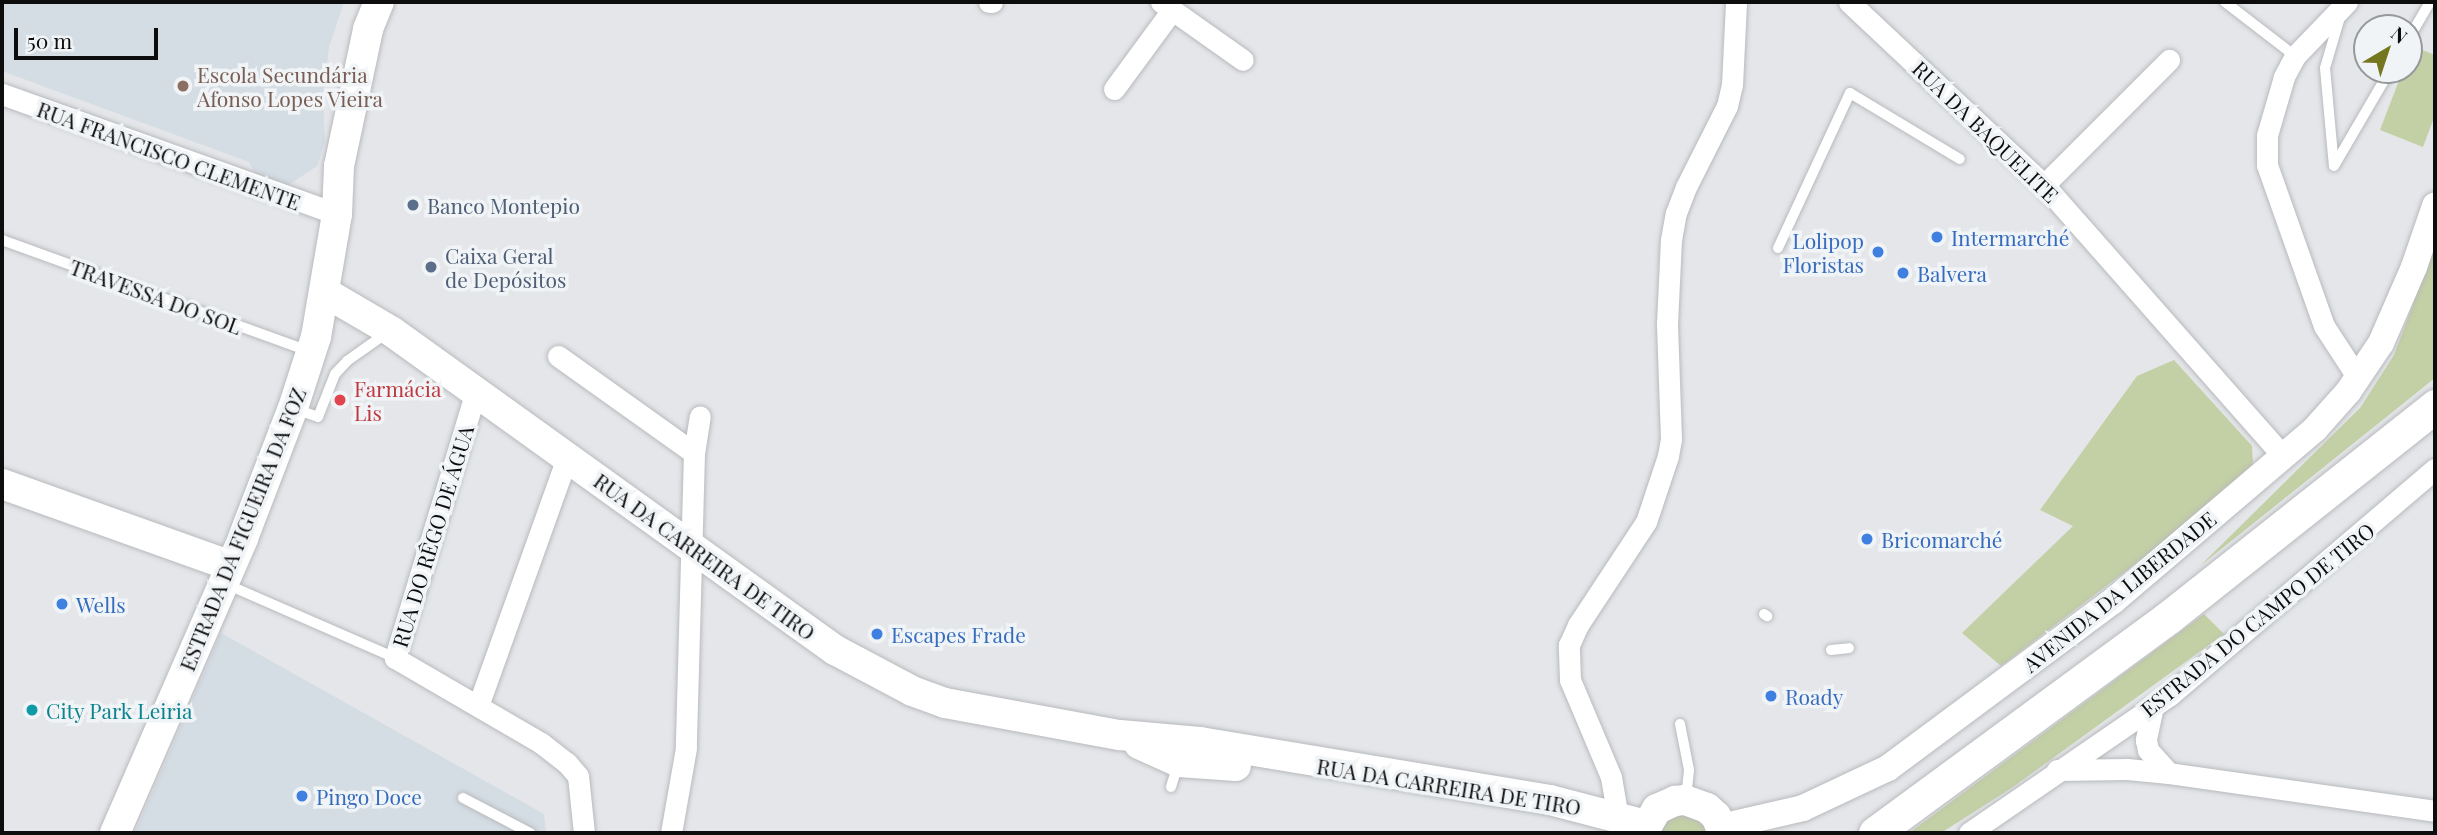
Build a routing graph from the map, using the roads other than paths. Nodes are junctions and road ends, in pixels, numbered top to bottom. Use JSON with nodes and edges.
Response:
{"nodes":[{"id":1,"x":1736,"y":2,"type":"edge"},
{"id":2,"x":1849,"y":2,"type":"edge"},
{"id":3,"x":2225,"y":2,"type":"edge"},
{"id":4,"x":378,"y":5,"type":"edge"},
{"id":5,"x":2346,"y":5,"type":"edge"},
{"id":6,"x":1167,"y":6,"type":"edge"},
{"id":7,"x":2295,"y":56,"type":"junction"},
{"id":8,"x":1243,"y":60,"type":"dead end"},
{"id":9,"x":2169,"y":60,"type":"dead end"},
{"id":10,"x":2382,"y":84,"type":"edge"},
{"id":11,"x":1114,"y":89,"type":"dead end"},
{"id":12,"x":2,"y":94,"type":"edge"},
{"id":13,"x":1960,"y":159,"type":"dead end"},
{"id":14,"x":2044,"y":185,"type":"junction"},
{"id":15,"x":2435,"y":206,"type":"edge"},
{"id":16,"x":337,"y":214,"type":"junction"},
{"id":17,"x":2,"y":240,"type":"edge"},
{"id":18,"x":1778,"y":248,"type":"dead end"},
{"id":19,"x":326,"y":293,"type":"junction"},
{"id":20,"x":391,"y":331,"type":"junction"},
{"id":21,"x":311,"y":352,"type":"junction"},
{"id":22,"x":558,"y":356,"type":"dead end"},
{"id":23,"x":2358,"y":377,"type":"junction"},
{"id":24,"x":476,"y":391,"type":"junction"},
{"id":25,"x":2435,"y":406,"type":"edge"},
{"id":26,"x":293,"y":408,"type":"junction"},
{"id":27,"x":700,"y":416,"type":"dead end"},
{"id":28,"x":694,"y":453,"type":"junction"},
{"id":29,"x":2283,"y":456,"type":"junction"},
{"id":30,"x":567,"y":457,"type":"junction"},
{"id":31,"x":2435,"y":469,"type":"edge"},
{"id":32,"x":2,"y":484,"type":"edge"},
{"id":33,"x":691,"y":546,"type":"junction"},
{"id":34,"x":228,"y":575,"type":"junction"},
{"id":35,"x":1849,"y":648,"type":"dead end"},
{"id":36,"x":1830,"y":650,"type":"dead end"},
{"id":37,"x":395,"y":658,"type":"junction"},
{"id":38,"x":478,"y":706,"type":"junction"},
{"id":39,"x":2153,"y":706,"type":"junction"},
{"id":40,"x":1680,"y":724,"type":"dead end"},
{"id":41,"x":2057,"y":770,"type":"junction"},
{"id":42,"x":2169,"y":773,"type":"junction"},
{"id":43,"x":463,"y":798,"type":"dead end"},
{"id":44,"x":1685,"y":800,"type":"junction"},
{"id":45,"x":2435,"y":811,"type":"edge"},
{"id":46,"x":1636,"y":825,"type":"edge"},
{"id":47,"x":1722,"y":830,"type":"edge"},
{"id":48,"x":116,"y":833,"type":"edge"},
{"id":49,"x":530,"y":833,"type":"edge"},
{"id":50,"x":584,"y":833,"type":"edge"},
{"id":51,"x":671,"y":833,"type":"edge"},
{"id":52,"x":1875,"y":833,"type":"edge"},
{"id":53,"x":1969,"y":833,"type":"edge"}],
"edges":[{"from":1,"to":46,"type":"street"},
{"from":2,"to":14,"type":"street","name":"RUA DA BAQUELITE"},
{"from":3,"to":7,"type":"lane"},
{"from":4,"to":16,"type":"main road","name":"ESTRADA DA FIGUEIRA DA FOZ"},
{"from":5,"to":7,"type":"street"},
{"from":5,"to":10,"type":"lane"},
{"from":6,"to":8,"type":"street"},
{"from":6,"to":11,"type":"street"},
{"from":7,"to":23,"type":"street"},
{"from":9,"to":14,"type":"street"},
{"from":12,"to":16,"type":"street","name":"RUA FRANCISCO CLEMENTE"},
{"from":13,"to":18,"type":"lane"},
{"from":14,"to":29,"type":"street","name":"RUA DA BAQUELITE"},
{"from":15,"to":23,"type":"street","name":"AVENIDA DA LIBERDADE"},
{"from":16,"to":19,"type":"main road","name":"ESTRADA DA FIGUEIRA DA FOZ"},
{"from":17,"to":21,"type":"lane","name":"TRAVESSA DO SOL"},
{"from":19,"to":20,"type":"main road","name":"RUA DA CARREIRA DE TIRO"},
{"from":19,"to":21,"type":"main road","name":"ESTRADA DA FIGUEIRA DA FOZ"},
{"from":20,"to":24,"type":"main road","name":"RUA DA CARREIRA DE TIRO"},
{"from":20,"to":26,"type":"lane"},
{"from":21,"to":26,"type":"main road","name":"ESTRADA DA FIGUEIRA DA FOZ"},
{"from":22,"to":28,"type":"street"},
{"from":23,"to":29,"type":"street","name":"AVENIDA DA LIBERDADE"},
{"from":24,"to":30,"type":"main road","name":"RUA DA CARREIRA DE TIRO"},
{"from":24,"to":37,"type":"street","name":"RUA DO RÊGO DE ÁGUA"},
{"from":25,"to":52,"type":"main road"},
{"from":26,"to":34,"type":"main road","name":"ESTRADA DA FIGUEIRA DA FOZ"},
{"from":27,"to":28,"type":"street"},
{"from":28,"to":33,"type":"street"},
{"from":29,"to":47,"type":"street","name":"AVENIDA DA LIBERDADE"},
{"from":30,"to":33,"type":"main road","name":"RUA DA CARREIRA DE TIRO"},
{"from":30,"to":38,"type":"street"},
{"from":31,"to":39,"type":"street","name":"ESTRADA DO CAMPO DE TIRO"},
{"from":32,"to":34,"type":"main road"},
{"from":33,"to":46,"type":"main road","name":"RUA DA CARREIRA DE TIRO"},
{"from":33,"to":51,"type":"street"},
{"from":34,"to":37,"type":"lane"},
{"from":34,"to":48,"type":"main road","name":"ESTRADA DA FIGUEIRA DA FOZ"},
{"from":35,"to":36,"type":"lane"},
{"from":37,"to":38,"type":"street","name":"RUA DO RÊGO DE ÁGUA"},
{"from":38,"to":50,"type":"street","name":"RUA DO RÊGO DE ÁGUA"},
{"from":39,"to":41,"type":"street","name":"ESTRADA DO CAMPO DE TIRO"},
{"from":39,"to":42,"type":"street"},
{"from":40,"to":44,"type":"lane"},
{"from":41,"to":42,"type":"street"},
{"from":41,"to":53,"type":"street","name":"ESTRADA DO CAMPO DE TIRO"},
{"from":42,"to":45,"type":"street"},
{"from":43,"to":49,"type":"lane"},
{"from":44,"to":46,"type":"main road"},
{"from":44,"to":47,"type":"main road"}]}
